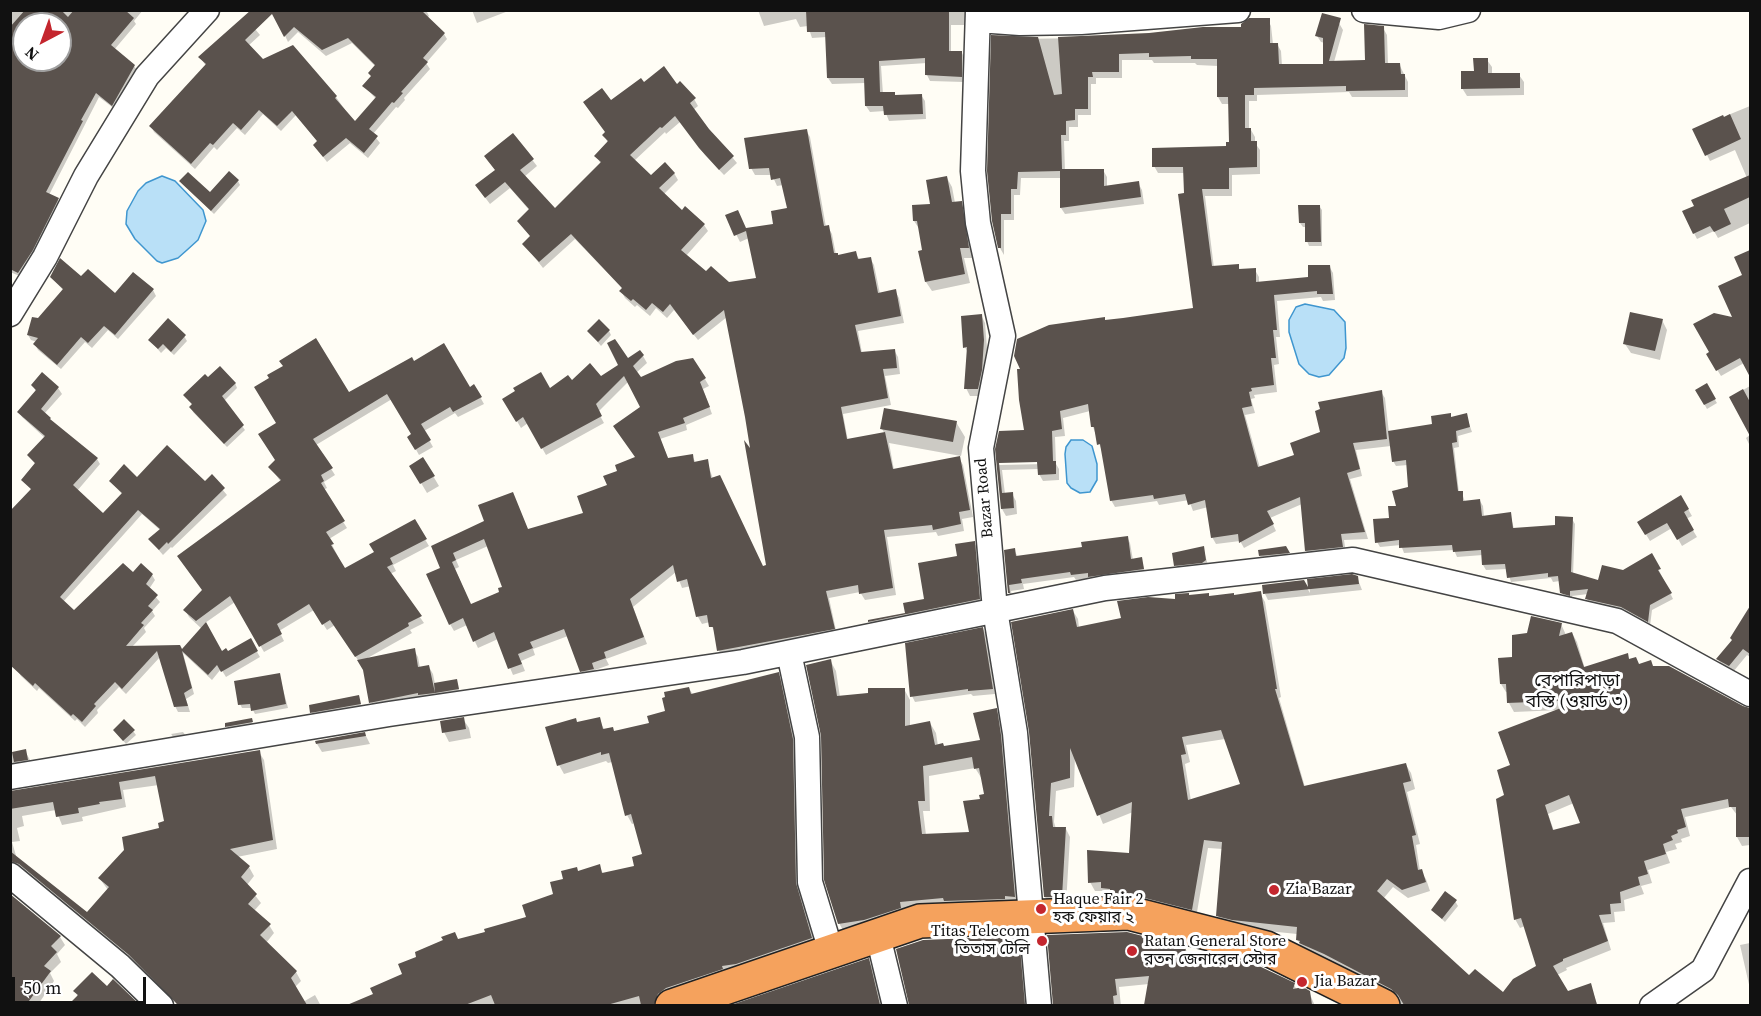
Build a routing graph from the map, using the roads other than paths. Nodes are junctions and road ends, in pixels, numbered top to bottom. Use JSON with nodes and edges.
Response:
{"nodes":[{"id":1,"x":207,"y":10,"type":"edge"},
{"id":2,"x":1238,"y":10,"type":"edge"},
{"id":3,"x":1364,"y":10,"type":"edge"},
{"id":4,"x":1468,"y":10,"type":"edge"},
{"id":5,"x":978,"y":15,"type":"edge"},
{"id":6,"x":10,"y":314,"type":"edge"},
{"id":7,"x":995,"y":610,"type":"junction"},
{"id":8,"x":789,"y":653,"type":"junction"},
{"id":9,"x":1750,"y":694,"type":"edge"},
{"id":10,"x":10,"y":777,"type":"edge"},
{"id":11,"x":10,"y":875,"type":"edge"},
{"id":12,"x":1750,"y":880,"type":"edge"},
{"id":13,"x":1030,"y":917,"type":"junction"},
{"id":14,"x":878,"y":936,"type":"junction"},
{"id":15,"x":831,"y":951,"type":"junction"},
{"id":16,"x":161,"y":1005,"type":"edge"},
{"id":17,"x":672,"y":1005,"type":"edge"},
{"id":18,"x":895,"y":1005,"type":"edge"},
{"id":19,"x":1039,"y":1005,"type":"edge"},
{"id":20,"x":1383,"y":1005,"type":"edge"},
{"id":21,"x":1652,"y":1005,"type":"edge"}],
"edges":[{"from":1,"to":6,"type":"street"},
{"from":2,"to":5,"type":"street"},
{"from":3,"to":4,"type":"street"},
{"from":5,"to":7,"type":"street","name":"Bazar Road"},
{"from":7,"to":8,"type":"street"},
{"from":7,"to":9,"type":"street"},
{"from":7,"to":13,"type":"street","name":"Bazar Road"},
{"from":8,"to":10,"type":"street"},
{"from":8,"to":15,"type":"street"},
{"from":11,"to":16,"type":"street"},
{"from":12,"to":21,"type":"street"},
{"from":13,"to":14,"type":"highway"},
{"from":13,"to":19,"type":"street","name":"Bazar Road"},
{"from":13,"to":20,"type":"highway"},
{"from":14,"to":15,"type":"highway"},
{"from":14,"to":18,"type":"street"},
{"from":15,"to":17,"type":"highway"}]}
